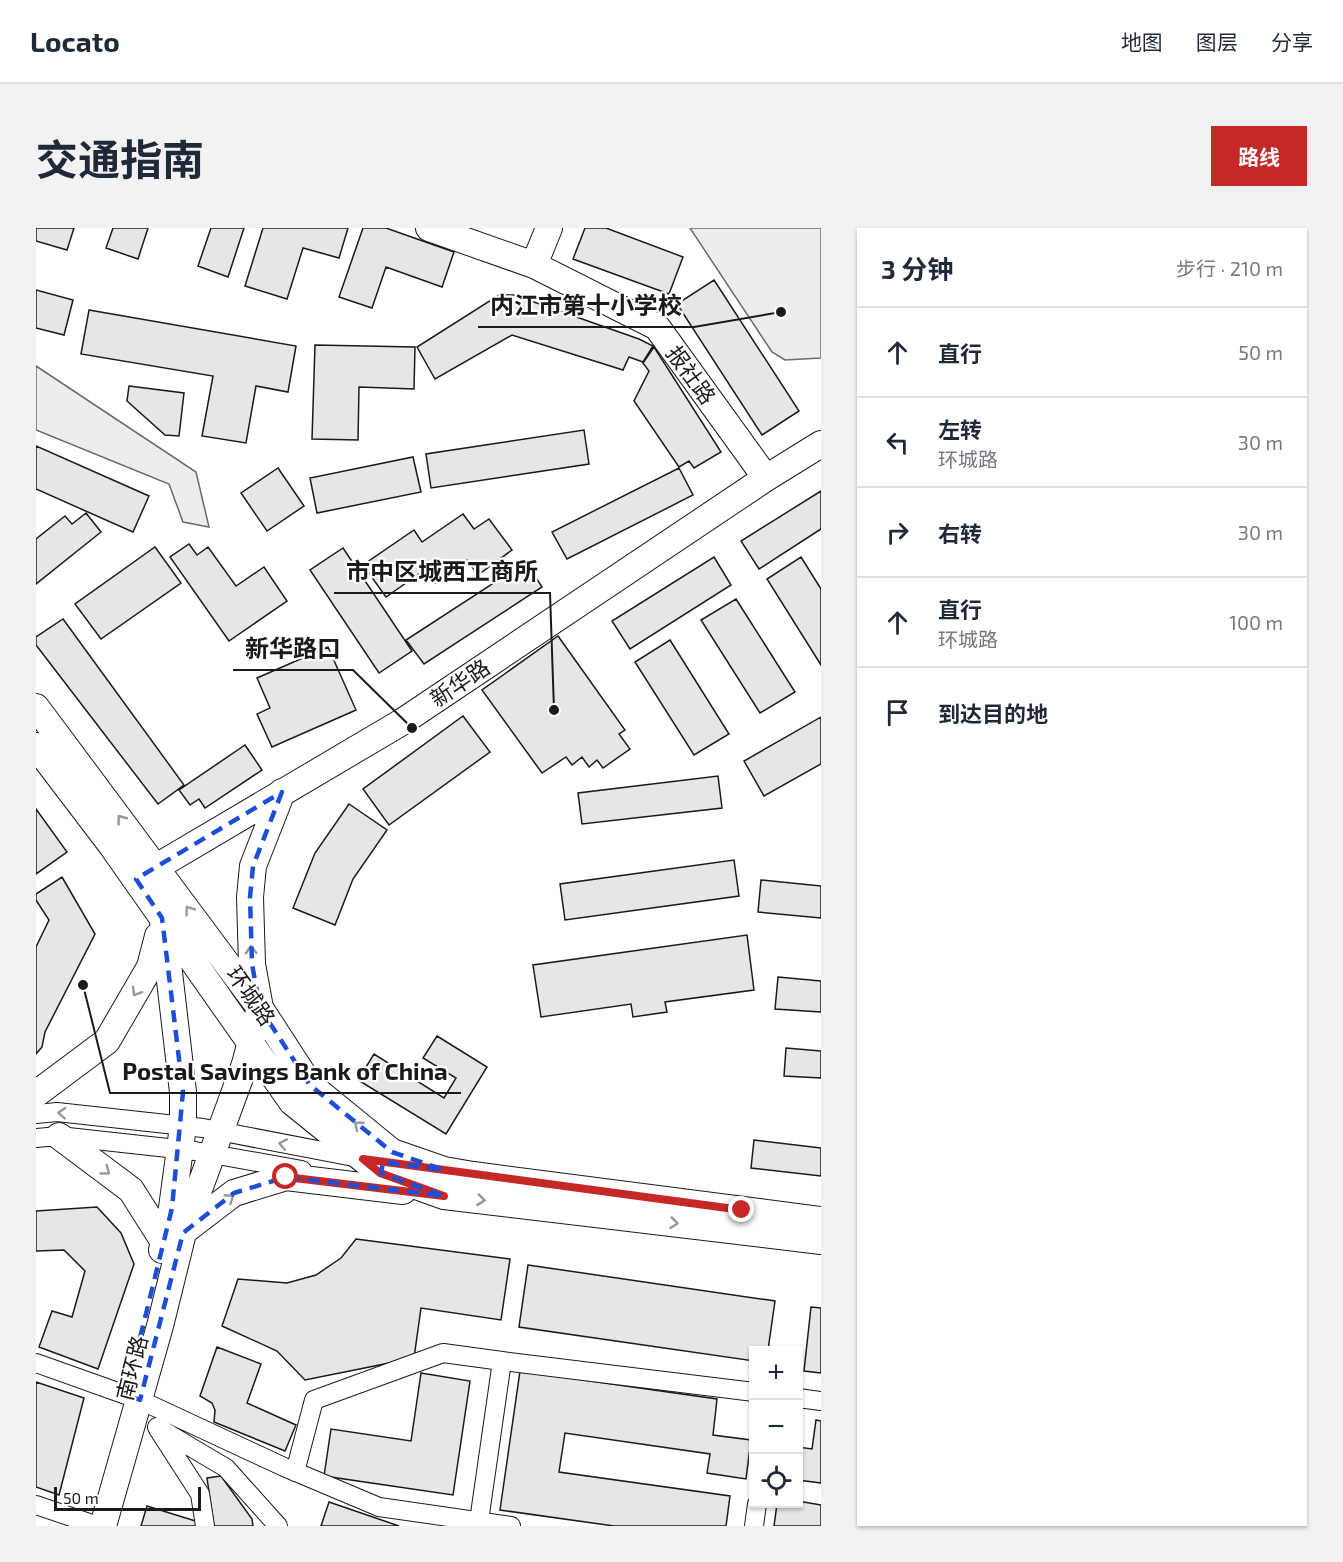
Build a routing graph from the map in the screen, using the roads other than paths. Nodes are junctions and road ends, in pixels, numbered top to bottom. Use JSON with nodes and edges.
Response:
{"nodes":[{"id":1,"x":429,"y":228,"type":"edge"},
{"id":2,"x":549,"y":228,"type":"edge"},
{"id":3,"x":534,"y":265,"type":"junction"},
{"id":4,"x":821,"y":444,"type":"edge"},
{"id":5,"x":766,"y":478,"type":"junction"},
{"id":6,"x":36,"y":707,"type":"edge"},
{"id":7,"x":36,"y":747,"type":"edge"},
{"id":8,"x":282,"y":792,"type":"junction"},
{"id":9,"x":146,"y":873,"type":"junction"},
{"id":10,"x":162,"y":918,"type":"junction"},
{"id":11,"x":260,"y":1008,"type":"junction"},
{"id":12,"x":251,"y":1043,"type":"junction"},
{"id":13,"x":36,"y":1094,"type":"edge"},
{"id":14,"x":36,"y":1114,"type":"edge"},
{"id":15,"x":48,"y":1137,"type":"edge"},
{"id":16,"x":181,"y":1138,"type":"junction"},
{"id":17,"x":216,"y":1142,"type":"junction"},
{"id":18,"x":363,"y":1159,"type":"junction"},
{"id":19,"x":444,"y":1170,"type":"junction"},
{"id":20,"x":444,"y":1196,"type":"junction"},
{"id":21,"x":821,"y":1220,"type":"edge"},
{"id":22,"x":173,"y":1237,"type":"junction"},
{"id":23,"x":821,"y":1241,"type":"edge"},
{"id":24,"x":502,"y":1360,"type":"junction"},
{"id":25,"x":36,"y":1363,"type":"edge"},
{"id":26,"x":749,"y":1391,"type":"edge"},
{"id":27,"x":133,"y":1397,"type":"junction"},
{"id":28,"x":803,"y":1399,"type":"edge"},
{"id":29,"x":821,"y":1401,"type":"edge"},
{"id":30,"x":157,"y":1426,"type":"junction"},
{"id":31,"x":295,"y":1472,"type":"junction"},
{"id":32,"x":36,"y":1505,"type":"edge"},
{"id":33,"x":756,"y":1508,"type":"edge"},
{"id":34,"x":479,"y":1521,"type":"junction"},
{"id":35,"x":94,"y":1525,"type":"edge"},
{"id":36,"x":205,"y":1526,"type":"edge"},
{"id":37,"x":278,"y":1526,"type":"edge"},
{"id":38,"x":511,"y":1526,"type":"edge"},
{"id":39,"x":754,"y":1526,"type":"edge"}],
"edges":[{"from":1,"to":3,"type":"main road","name":"报社路"},
{"from":2,"to":3,"type":"main road"},
{"from":3,"to":5,"type":"main road","name":"报社路"},
{"from":4,"to":5,"type":"main road","name":"新华路"},
{"from":5,"to":8,"type":"main road","name":"新华路"},
{"from":9,"to":6,"type":"main road","name":"环城路","one_way":true},
{"from":7,"to":9,"type":"main road","name":"环城路"},
{"from":8,"to":9,"type":"main road","name":"新华路"},
{"from":11,"to":8,"type":"main road","one_way":true},
{"from":9,"to":10,"type":"main road","name":"环城路"},
{"from":11,"to":9,"type":"main road","name":"环城路","one_way":true},
{"from":10,"to":12,"type":"main road","name":"环城路"},
{"from":10,"to":13,"type":"main road","one_way":true},
{"from":10,"to":16,"type":"main road","name":"南环路"},
{"from":11,"to":12,"type":"main road"},
{"from":19,"to":11,"type":"main road","name":"环城路","one_way":true},
{"from":12,"to":17,"type":"main road"},
{"from":12,"to":18,"type":"main road","name":"环城路"},
{"from":16,"to":14,"type":"street","one_way":true},
{"from":15,"to":16,"type":"street"},
{"from":15,"to":22,"type":"main road","one_way":true},
{"from":16,"to":17,"type":"street"},
{"from":16,"to":22,"type":"main road","name":"南环路"},
{"from":18,"to":17,"type":"street","one_way":true},
{"from":17,"to":20,"type":"street"},
{"from":17,"to":22,"type":"main road"},
{"from":18,"to":19,"type":"street"},
{"from":18,"to":20,"type":"main road","name":"环城路"},
{"from":19,"to":21,"type":"main road","name":"环城路"},
{"from":22,"to":20,"type":"main road","one_way":true},
{"from":20,"to":23,"type":"main road","name":"环城路","one_way":true},
{"from":22,"to":27,"type":"main road","name":"南环路"},
{"from":24,"to":26,"type":"street"},
{"from":24,"to":31,"type":"street"},
{"from":24,"to":34,"type":"street"},
{"from":25,"to":27,"type":"street"},
{"from":27,"to":30,"type":"street"},
{"from":27,"to":31,"type":"street"},
{"from":27,"to":35,"type":"main road","name":"南环路"},
{"from":28,"to":29,"type":"street"},
{"from":30,"to":36,"type":"street"},
{"from":30,"to":37,"type":"street"},
{"from":31,"to":34,"type":"street"},
{"from":32,"to":35,"type":"street"},
{"from":33,"to":39,"type":"street"},
{"from":34,"to":38,"type":"street"}]}
